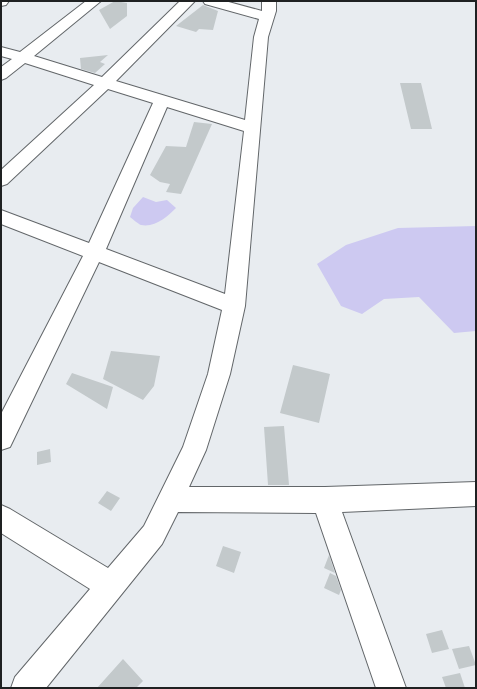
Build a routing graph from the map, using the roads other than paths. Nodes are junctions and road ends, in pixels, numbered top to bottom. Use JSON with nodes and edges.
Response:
{"nodes":[{"id":1,"x":94,"y":1,"type":"edge"},
{"id":2,"x":188,"y":1,"type":"edge"},
{"id":3,"x":210,"y":1,"type":"edge"},
{"id":4,"x":268,"y":9,"type":"edge"},
{"id":5,"x":1,"y":51,"type":"edge"},
{"id":6,"x":22,"y":57,"type":"junction"},
{"id":7,"x":1,"y":75,"type":"edge"},
{"id":8,"x":106,"y":83,"type":"junction"},
{"id":9,"x":162,"y":100,"type":"junction"},
{"id":10,"x":253,"y":128,"type":"junction"},
{"id":11,"x":1,"y":180,"type":"edge"},
{"id":12,"x":1,"y":217,"type":"edge"},
{"id":13,"x":94,"y":253,"type":"junction"},
{"id":14,"x":234,"y":306,"type":"junction"},
{"id":15,"x":1,"y":439,"type":"edge"},
{"id":16,"x":476,"y":494,"type":"edge"},
{"id":17,"x":172,"y":499,"type":"junction"},
{"id":18,"x":325,"y":500,"type":"junction"},
{"id":19,"x":1,"y":518,"type":"edge"},
{"id":20,"x":112,"y":586,"type":"junction"},
{"id":21,"x":26,"y":688,"type":"edge"},
{"id":22,"x":391,"y":688,"type":"edge"}],
"edges":[{"from":1,"to":6,"type":"street"},
{"from":2,"to":8,"type":"street"},
{"from":3,"to":4,"type":"street"},
{"from":4,"to":10,"type":"street"},
{"from":5,"to":6,"type":"street"},
{"from":6,"to":7,"type":"street"},
{"from":6,"to":8,"type":"street"},
{"from":8,"to":9,"type":"street"},
{"from":8,"to":11,"type":"street"},
{"from":9,"to":10,"type":"street"},
{"from":9,"to":13,"type":"street"},
{"from":10,"to":14,"type":"street"},
{"from":12,"to":13,"type":"street"},
{"from":13,"to":14,"type":"street"},
{"from":13,"to":15,"type":"street"},
{"from":14,"to":17,"type":"street"},
{"from":16,"to":18,"type":"street"},
{"from":17,"to":18,"type":"street"},
{"from":17,"to":20,"type":"street"},
{"from":18,"to":22,"type":"street"},
{"from":19,"to":20,"type":"street"},
{"from":20,"to":21,"type":"street"}]}
